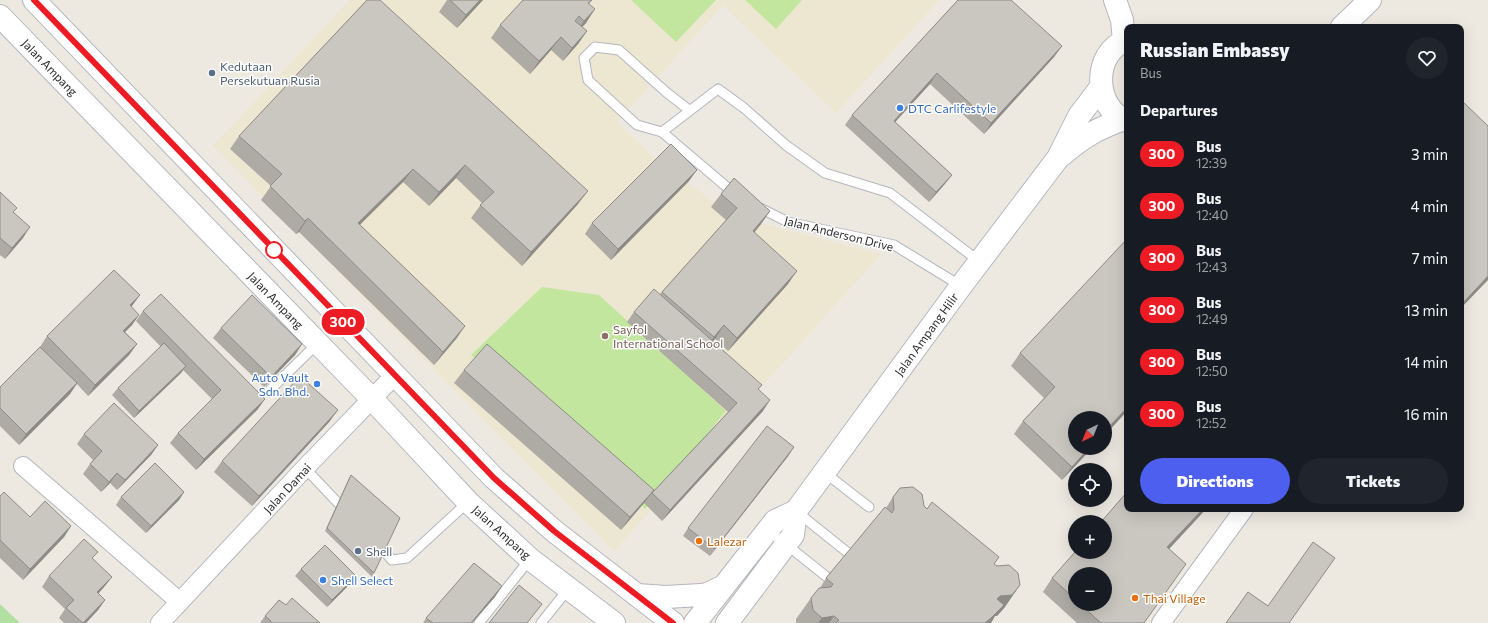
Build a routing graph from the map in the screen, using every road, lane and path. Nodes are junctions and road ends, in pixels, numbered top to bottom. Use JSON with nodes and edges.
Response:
{"nodes":[{"id":1,"x":34,"y":0,"type":"edge"},
{"id":2,"x":1115,"y":0,"type":"edge"},
{"id":3,"x":1370,"y":0,"type":"edge"},
{"id":4,"x":0,"y":16,"type":"edge"},
{"id":5,"x":1124,"y":24,"type":"edge"},
{"id":6,"x":1345,"y":24,"type":"edge"},
{"id":7,"x":1124,"y":41,"type":"edge"},
{"id":8,"x":1101,"y":87,"type":"junction"},
{"id":9,"x":689,"y":110,"type":"junction"},
{"id":10,"x":1124,"y":119,"type":"edge"},
{"id":11,"x":1124,"y":120,"type":"edge"},
{"id":12,"x":662,"y":132,"type":"junction"},
{"id":13,"x":1058,"y":158,"type":"junction"},
{"id":14,"x":740,"y":199,"type":"edge"},
{"id":15,"x":753,"y":205,"type":"edge"},
{"id":16,"x":980,"y":262,"type":"junction"},
{"id":17,"x":961,"y":286,"type":"junction"},
{"id":18,"x":318,"y":343,"type":"junction"},
{"id":19,"x":395,"y":376,"type":"junction"},
{"id":20,"x":270,"y":390,"type":"edge"},
{"id":21,"x":372,"y":399,"type":"junction"},
{"id":22,"x":22,"y":466,"type":"dead end"},
{"id":23,"x":305,"y":468,"type":"junction"},
{"id":24,"x":824,"y":472,"type":"junction"},
{"id":25,"x":338,"y":502,"type":"edge"},
{"id":26,"x":468,"y":502,"type":"junction"},
{"id":27,"x":869,"y":507,"type":"dead end"},
{"id":28,"x":796,"y":511,"type":"junction"},
{"id":29,"x":1242,"y":512,"type":"edge"},
{"id":30,"x":768,"y":530,"type":"junction"},
{"id":31,"x":786,"y":545,"type":"junction"},
{"id":32,"x":384,"y":551,"type":"edge"},
{"id":33,"x":530,"y":559,"type":"junction"},
{"id":34,"x":853,"y":570,"type":"edge"},
{"id":35,"x":845,"y":580,"type":"edge"},
{"id":36,"x":569,"y":588,"type":"junction"},
{"id":37,"x":722,"y":588,"type":"junction"},
{"id":38,"x":637,"y":595,"type":"junction"},
{"id":39,"x":746,"y":598,"type":"junction"},
{"id":40,"x":180,"y":602,"type":"junction"},
{"id":41,"x":160,"y":623,"type":"edge"},
{"id":42,"x":479,"y":623,"type":"edge"},
{"id":43,"x":541,"y":623,"type":"edge"},
{"id":44,"x":614,"y":623,"type":"edge"},
{"id":45,"x":673,"y":623,"type":"edge"},
{"id":46,"x":695,"y":623,"type":"edge"},
{"id":47,"x":727,"y":623,"type":"edge"},
{"id":48,"x":743,"y":623,"type":"edge"},
{"id":49,"x":1161,"y":623,"type":"edge"}],
"edges":[{"from":1,"to":19,"type":"main road"},
{"from":2,"to":5,"type":"main road"},
{"from":3,"to":6,"type":"main road"},
{"from":4,"to":18,"type":"main road","name":"Jalan Ampang"},
{"from":7,"to":8,"type":"main road"},
{"from":8,"to":10,"type":"main road"},
{"from":8,"to":13,"type":"main road","name":"Jalan Ampang Hilir"},
{"from":9,"to":12,"type":"lane"},
{"from":9,"to":12,"type":"lane"},
{"from":9,"to":16,"type":"lane"},
{"from":11,"to":13,"type":"main road","name":"Jalan Ampang Hilir"},
{"from":12,"to":14,"type":"lane"},
{"from":13,"to":16,"type":"main road","name":"Jalan Ampang Hilir"},
{"from":15,"to":17,"type":"lane","name":"Jalan Anderson Drive"},
{"from":16,"to":17,"type":"main road","name":"Jalan Ampang Hilir"},
{"from":17,"to":24,"type":"main road","name":"Jalan Ampang Hilir"},
{"from":18,"to":20,"type":"lane"},
{"from":18,"to":21,"type":"main road","name":"Jalan Ampang"},
{"from":19,"to":21,"type":"street","name":"Jalan Damai"},
{"from":19,"to":38,"type":"main road"},
{"from":21,"to":23,"type":"street","name":"Jalan Damai"},
{"from":21,"to":26,"type":"main road","name":"Jalan Ampang"},
{"from":22,"to":40,"type":"street"},
{"from":23,"to":25,"type":"lane"},
{"from":23,"to":40,"type":"street","name":"Jalan Damai"},
{"from":24,"to":27,"type":"lane"},
{"from":24,"to":28,"type":"main road","name":"Jalan Ampang Hilir"},
{"from":26,"to":32,"type":"lane"},
{"from":26,"to":33,"type":"main road","name":"Jalan Ampang"},
{"from":28,"to":30,"type":"main road","name":"Jalan Ampang Hilir"},
{"from":28,"to":31,"type":"main road","name":"Jalan Ampang Hilir"},
{"from":28,"to":34,"type":"lane"},
{"from":29,"to":49,"type":"street"},
{"from":30,"to":31,"type":"lane"},
{"from":30,"to":37,"type":"main road","name":"Jalan Ampang Hilir"},
{"from":31,"to":35,"type":"lane"},
{"from":31,"to":39,"type":"main road","name":"Jalan Ampang Hilir"},
{"from":33,"to":36,"type":"main road","name":"Jalan Ampang"},
{"from":33,"to":42,"type":"lane"},
{"from":36,"to":43,"type":"lane"},
{"from":36,"to":44,"type":"main road","name":"Jalan Ampang"},
{"from":37,"to":38,"type":"main road"},
{"from":37,"to":46,"type":"main road","name":"Jalan Ampang Hilir"},
{"from":38,"to":45,"type":"main road"},
{"from":39,"to":47,"type":"main road","name":"Jalan Ampang Hilir"},
{"from":39,"to":48,"type":"main road"},
{"from":40,"to":41,"type":"street","name":"Jalan Damai"}]}
